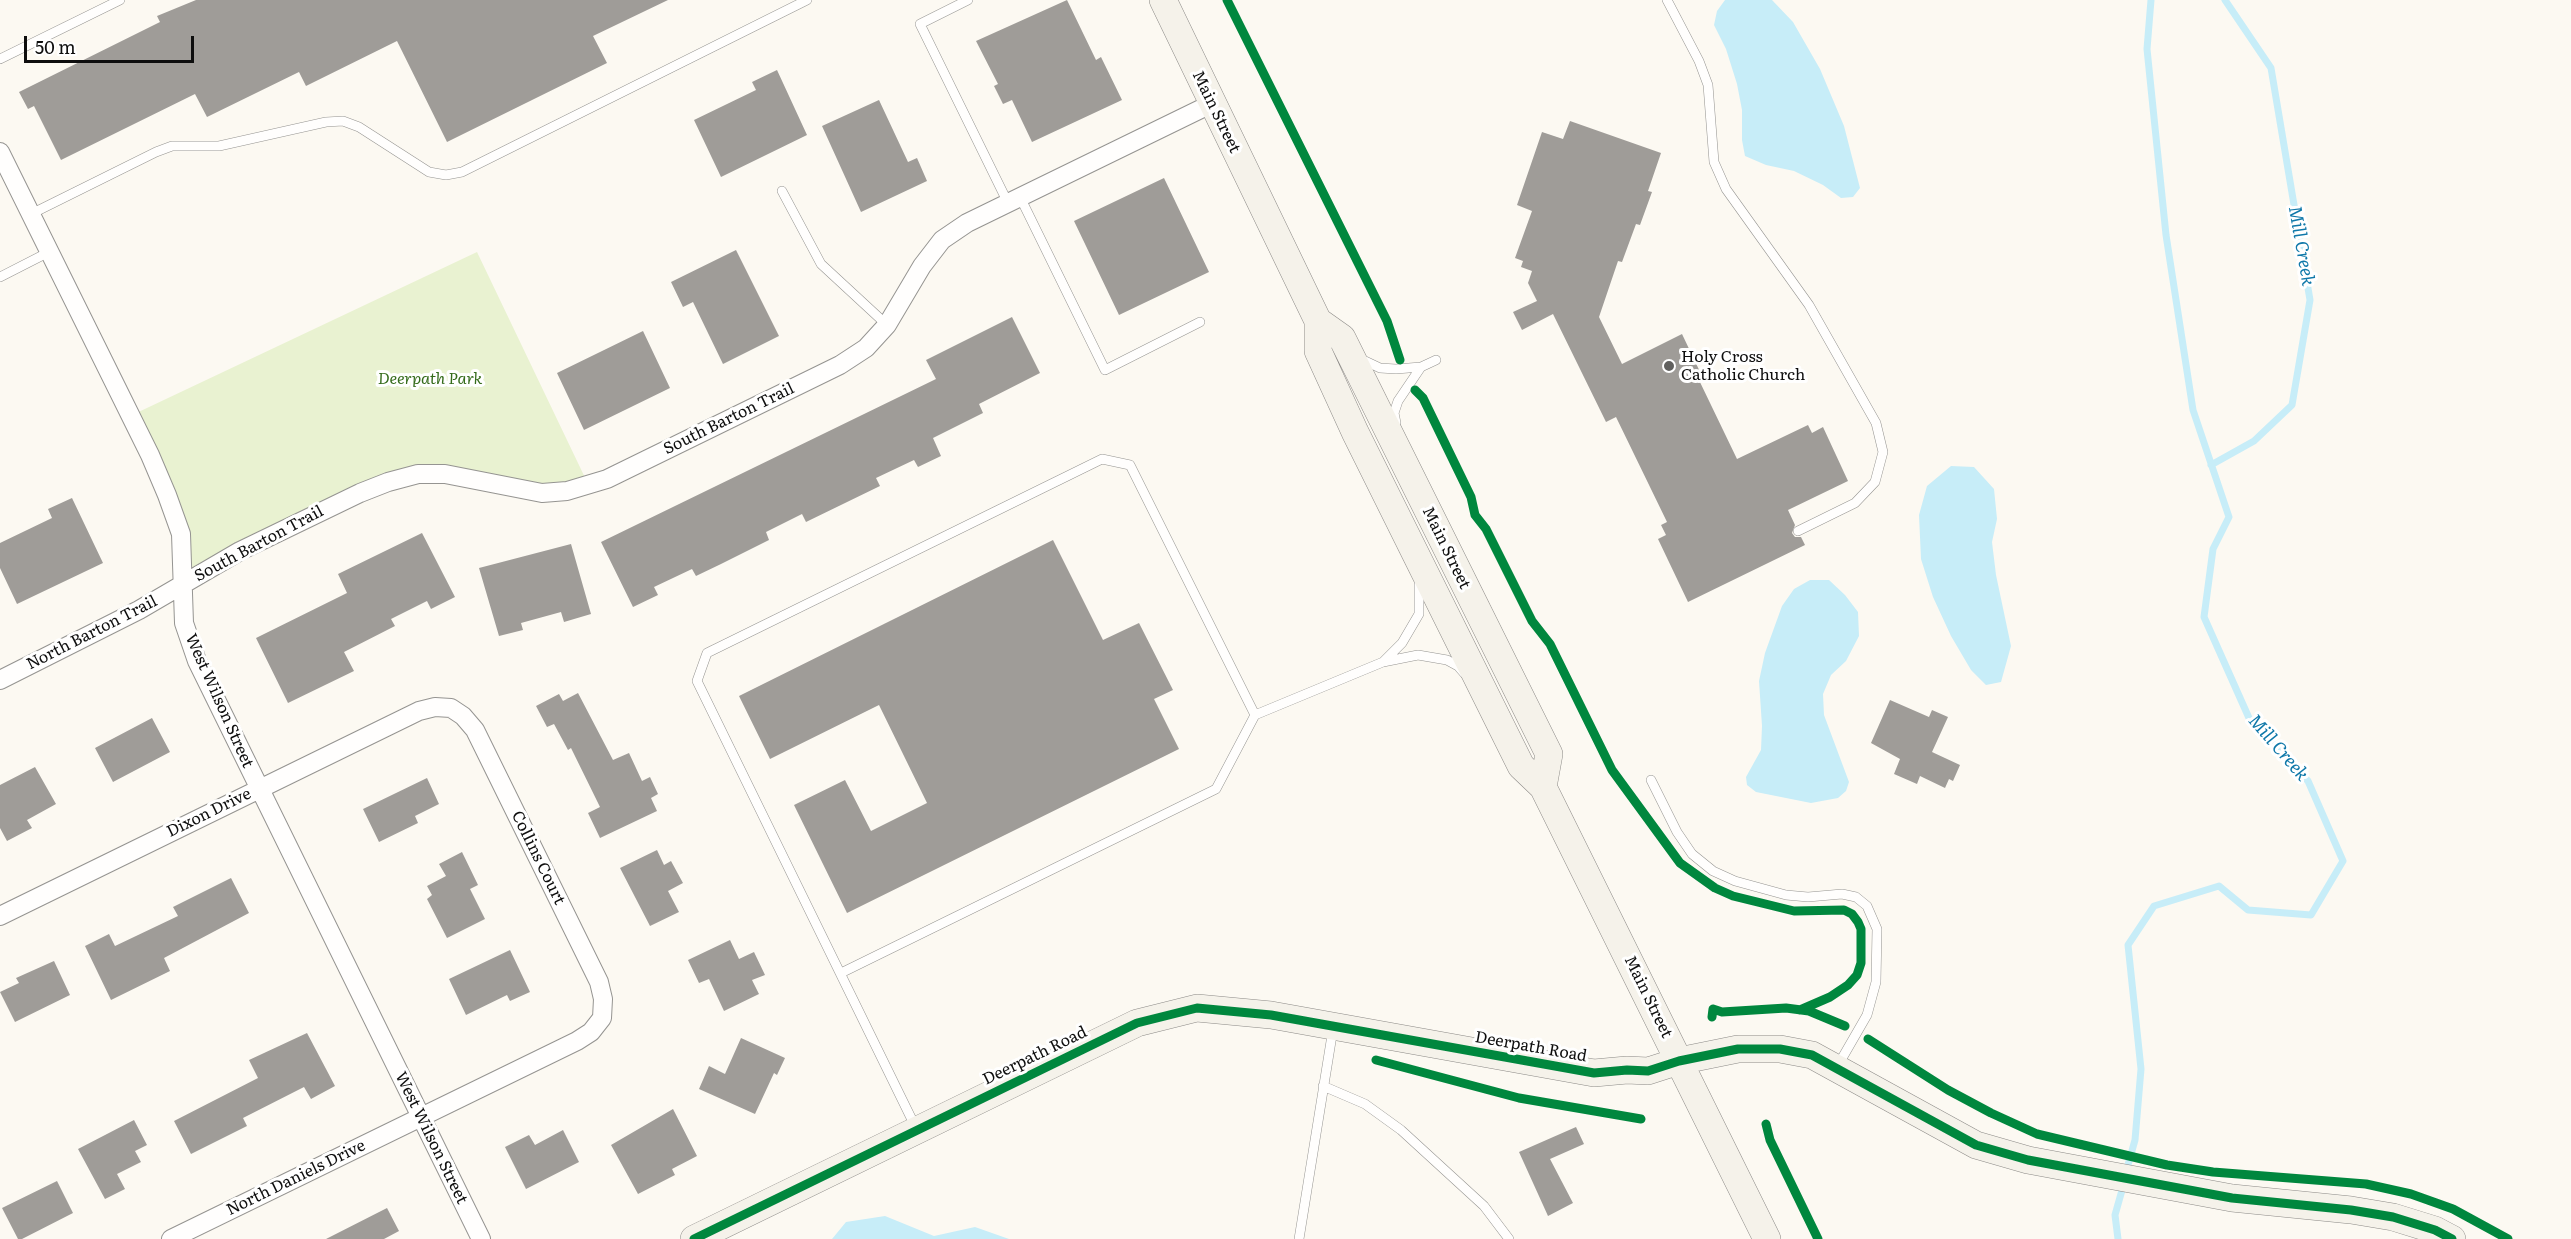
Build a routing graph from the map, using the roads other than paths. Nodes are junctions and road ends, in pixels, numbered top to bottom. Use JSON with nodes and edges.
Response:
{"nodes":[{"id":1,"x":120,"y":0,"type":"edge"},
{"id":2,"x":807,"y":0,"type":"edge"},
{"id":3,"x":968,"y":0,"type":"edge"},
{"id":4,"x":1163,"y":0,"type":"edge"},
{"id":5,"x":1667,"y":0,"type":"edge"},
{"id":6,"x":0,"y":59,"type":"edge"},
{"id":7,"x":1211,"y":104,"type":"junction"},
{"id":8,"x":0,"y":152,"type":"edge"},
{"id":9,"x":782,"y":190,"type":"dead end"},
{"id":10,"x":1014,"y":200,"type":"junction"},
{"id":11,"x":31,"y":214,"type":"junction"},
{"id":12,"x":49,"y":252,"type":"junction"},
{"id":13,"x":0,"y":277,"type":"edge"},
{"id":14,"x":1318,"y":321,"type":"junction"},
{"id":15,"x":1200,"y":322,"type":"dead end"},
{"id":16,"x":887,"y":325,"type":"junction"},
{"id":17,"x":1348,"y":351,"type":"junction"},
{"id":18,"x":1436,"y":360,"type":"dead end"},
{"id":19,"x":1421,"y":368,"type":"junction"},
{"id":20,"x":1403,"y":460,"type":"junction"},
{"id":21,"x":1798,"y":531,"type":"dead end"},
{"id":22,"x":1414,"y":550,"type":"junction"},
{"id":23,"x":184,"y":584,"type":"junction"},
{"id":24,"x":1383,"y":662,"type":"junction"},
{"id":25,"x":0,"y":680,"type":"edge"},
{"id":26,"x":1488,"y":701,"type":"junction"},
{"id":27,"x":418,"y":711,"type":"joint"},
{"id":28,"x":1256,"y":715,"type":"junction"},
{"id":29,"x":1651,"y":780,"type":"dead end"},
{"id":30,"x":1543,"y":787,"type":"junction"},
{"id":31,"x":259,"y":789,"type":"junction"},
{"id":32,"x":0,"y":916,"type":"edge"},
{"id":33,"x":841,"y":973,"type":"junction"},
{"id":34,"x":1333,"y":1026,"type":"junction"},
{"id":35,"x":577,"y":1041,"type":"joint"},
{"id":36,"x":1679,"y":1061,"type":"junction"},
{"id":37,"x":1837,"y":1067,"type":"junction"},
{"id":38,"x":1323,"y":1086,"type":"junction"},
{"id":39,"x":420,"y":1117,"type":"junction"},
{"id":40,"x":917,"y":1130,"type":"junction"},
{"id":41,"x":171,"y":1239,"type":"edge"},
{"id":42,"x":481,"y":1239,"type":"edge"},
{"id":43,"x":694,"y":1239,"type":"edge"},
{"id":44,"x":1299,"y":1239,"type":"edge"},
{"id":45,"x":1509,"y":1239,"type":"edge"},
{"id":46,"x":1767,"y":1239,"type":"edge"},
{"id":47,"x":2452,"y":1239,"type":"edge"}],
"edges":[{"from":1,"to":6,"type":"lane"},
{"from":2,"to":11,"type":"lane"},
{"from":3,"to":10,"type":"lane"},
{"from":4,"to":7,"type":"main road","name":"Main Street"},
{"from":5,"to":21,"type":"lane"},
{"from":7,"to":10,"type":"street","name":"South Barton Trail"},
{"from":7,"to":14,"type":"main road","name":"Main Street"},
{"from":8,"to":11,"type":"street","name":"West Wilson Street"},
{"from":9,"to":16,"type":"lane"},
{"from":10,"to":15,"type":"lane"},
{"from":10,"to":16,"type":"street","name":"South Barton Trail"},
{"from":11,"to":12,"type":"street","name":"West Wilson Street"},
{"from":12,"to":13,"type":"lane"},
{"from":12,"to":23,"type":"street","name":"West Wilson Street"},
{"from":14,"to":17,"type":"main road","name":"Main Street"},
{"from":14,"to":22,"type":"main road","name":"Main Street"},
{"from":16,"to":23,"type":"street","name":"South Barton Trail"},
{"from":17,"to":19,"type":"lane"},
{"from":17,"to":20,"type":"main road","name":"Main Street"},
{"from":18,"to":19,"type":"lane"},
{"from":19,"to":20,"type":"lane"},
{"from":20,"to":30,"type":"main road","name":"Main Street"},
{"from":22,"to":24,"type":"lane"},
{"from":22,"to":26,"type":"main road","name":"Main Street"},
{"from":23,"to":25,"type":"street","name":"North Barton Trail"},
{"from":23,"to":31,"type":"street","name":"West Wilson Street"},
{"from":24,"to":26,"type":"lane"},
{"from":24,"to":28,"type":"lane"},
{"from":26,"to":30,"type":"main road","name":"Main Street"},
{"from":27,"to":31,"type":"street","name":"Dixon Drive"},
{"from":27,"to":35,"type":"street","name":"Collins Court"},
{"from":28,"to":33,"type":"lane"},
{"from":28,"to":33,"type":"lane"},
{"from":29,"to":37,"type":"lane"},
{"from":30,"to":36,"type":"main road","name":"Main Street"},
{"from":31,"to":32,"type":"street","name":"Dixon Drive"},
{"from":31,"to":39,"type":"street","name":"West Wilson Street"},
{"from":33,"to":40,"type":"lane"},
{"from":34,"to":36,"type":"main road","name":"Deerpath Road"},
{"from":34,"to":38,"type":"lane"},
{"from":34,"to":40,"type":"main road","name":"Deerpath Road"},
{"from":35,"to":39,"type":"street","name":"North Daniels Drive"},
{"from":36,"to":37,"type":"main road","name":"Deerpath Road"},
{"from":36,"to":46,"type":"main road","name":"Main Street"},
{"from":37,"to":47,"type":"main road","name":"Deerpath Road"},
{"from":38,"to":44,"type":"lane"},
{"from":38,"to":45,"type":"lane"},
{"from":39,"to":41,"type":"street","name":"North Daniels Drive"},
{"from":39,"to":42,"type":"street","name":"West Wilson Street"},
{"from":40,"to":43,"type":"main road","name":"Deerpath Road"}]}
